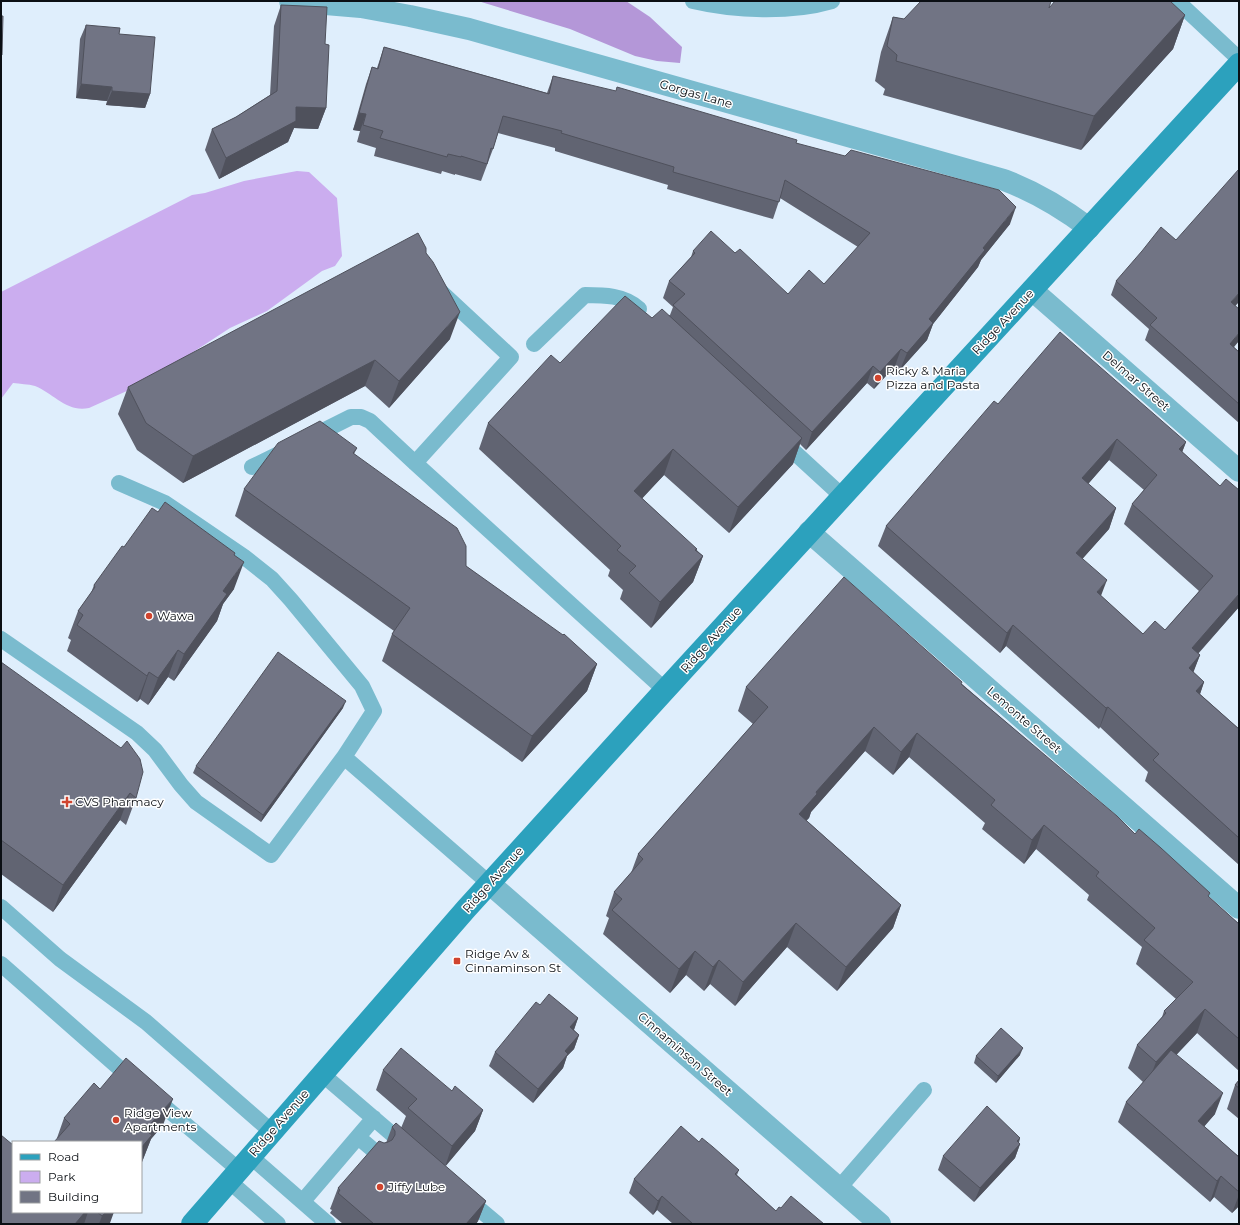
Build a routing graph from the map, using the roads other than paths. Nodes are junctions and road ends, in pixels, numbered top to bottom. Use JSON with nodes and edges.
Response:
{"nodes":[{"id":1,"x":290,"y":1,"type":"edge"},
{"id":2,"x":693,"y":1,"type":"edge"},
{"id":3,"x":832,"y":1,"type":"edge"},
{"id":4,"x":1177,"y":1,"type":"edge"},
{"id":5,"x":1239,"y":59,"type":"edge"},
{"id":6,"x":1239,"y":64,"type":"edge"},
{"id":7,"x":1089,"y":228,"type":"junction"},
{"id":8,"x":431,"y":282,"type":"edge"},
{"id":9,"x":1032,"y":290,"type":"junction"},
{"id":10,"x":648,"y":316,"type":"edge"},
{"id":11,"x":534,"y":344,"type":"dead end"},
{"id":12,"x":771,"y":430,"type":"edge"},
{"id":13,"x":414,"y":463,"type":"junction"},
{"id":14,"x":252,"y":467,"type":"dead end"},
{"id":15,"x":1239,"y":471,"type":"edge"},
{"id":16,"x":119,"y":483,"type":"dead end"},
{"id":17,"x":842,"y":496,"type":"junction"},
{"id":18,"x":809,"y":532,"type":"junction"},
{"id":19,"x":1,"y":639,"type":"edge"},
{"id":20,"x":665,"y":690,"type":"junction"},
{"id":21,"x":344,"y":757,"type":"junction"},
{"id":22,"x":490,"y":884,"type":"junction"},
{"id":23,"x":1,"y":907,"type":"edge"},
{"id":24,"x":1239,"y":908,"type":"edge"},
{"id":25,"x":1,"y":964,"type":"edge"},
{"id":26,"x":322,"y":1074,"type":"junction"},
{"id":27,"x":924,"y":1090,"type":"dead end"},
{"id":28,"x":374,"y":1118,"type":"junction"},
{"id":29,"x":272,"y":1132,"type":"junction"},
{"id":30,"x":358,"y":1137,"type":"junction"},
{"id":31,"x":378,"y":1154,"type":"edge"},
{"id":32,"x":415,"y":1154,"type":"edge"},
{"id":33,"x":239,"y":1169,"type":"junction"},
{"id":34,"x":839,"y":1188,"type":"junction"},
{"id":35,"x":456,"y":1189,"type":"edge"},
{"id":36,"x":303,"y":1201,"type":"junction"},
{"id":37,"x":192,"y":1224,"type":"edge"},
{"id":38,"x":278,"y":1224,"type":"edge"},
{"id":39,"x":328,"y":1224,"type":"edge"},
{"id":40,"x":497,"y":1224,"type":"edge"},
{"id":41,"x":880,"y":1224,"type":"edge"}],
"edges":[{"from":1,"to":7,"type":"street","name":"Gorgas Lane"},
{"from":2,"to":3,"type":"lane"},
{"from":4,"to":5,"type":"lane"},
{"from":6,"to":7,"type":"main road","name":"Ridge Avenue"},
{"from":7,"to":9,"type":"main road","name":"Ridge Avenue"},
{"from":8,"to":13,"type":"lane"},
{"from":9,"to":15,"type":"street","name":"Delmar Street"},
{"from":9,"to":17,"type":"main road","name":"Ridge Avenue"},
{"from":10,"to":11,"type":"lane"},
{"from":12,"to":17,"type":"lane"},
{"from":13,"to":14,"type":"lane"},
{"from":13,"to":20,"type":"lane"},
{"from":16,"to":21,"type":"lane"},
{"from":17,"to":18,"type":"main road","name":"Ridge Avenue"},
{"from":18,"to":20,"type":"main road","name":"Ridge Avenue"},
{"from":18,"to":24,"type":"street","name":"Lemonte Street"},
{"from":19,"to":21,"type":"lane"},
{"from":20,"to":22,"type":"main road","name":"Ridge Avenue"},
{"from":21,"to":22,"type":"lane"},
{"from":22,"to":26,"type":"main road","name":"Ridge Avenue"},
{"from":22,"to":34,"type":"street","name":"Cinnaminson Street"},
{"from":23,"to":29,"type":"lane"},
{"from":25,"to":33,"type":"lane"},
{"from":26,"to":28,"type":"lane"},
{"from":26,"to":29,"type":"main road","name":"Ridge Avenue"},
{"from":27,"to":34,"type":"lane"},
{"from":28,"to":30,"type":"lane"},
{"from":28,"to":32,"type":"lane"},
{"from":29,"to":33,"type":"main road","name":"Ridge Avenue"},
{"from":30,"to":31,"type":"lane"},
{"from":30,"to":36,"type":"lane"},
{"from":33,"to":36,"type":"lane"},
{"from":33,"to":37,"type":"main road","name":"Ridge Avenue"},
{"from":33,"to":38,"type":"lane"},
{"from":34,"to":41,"type":"street","name":"Cinnaminson Street"},
{"from":35,"to":40,"type":"lane"},
{"from":36,"to":39,"type":"lane"}]}
